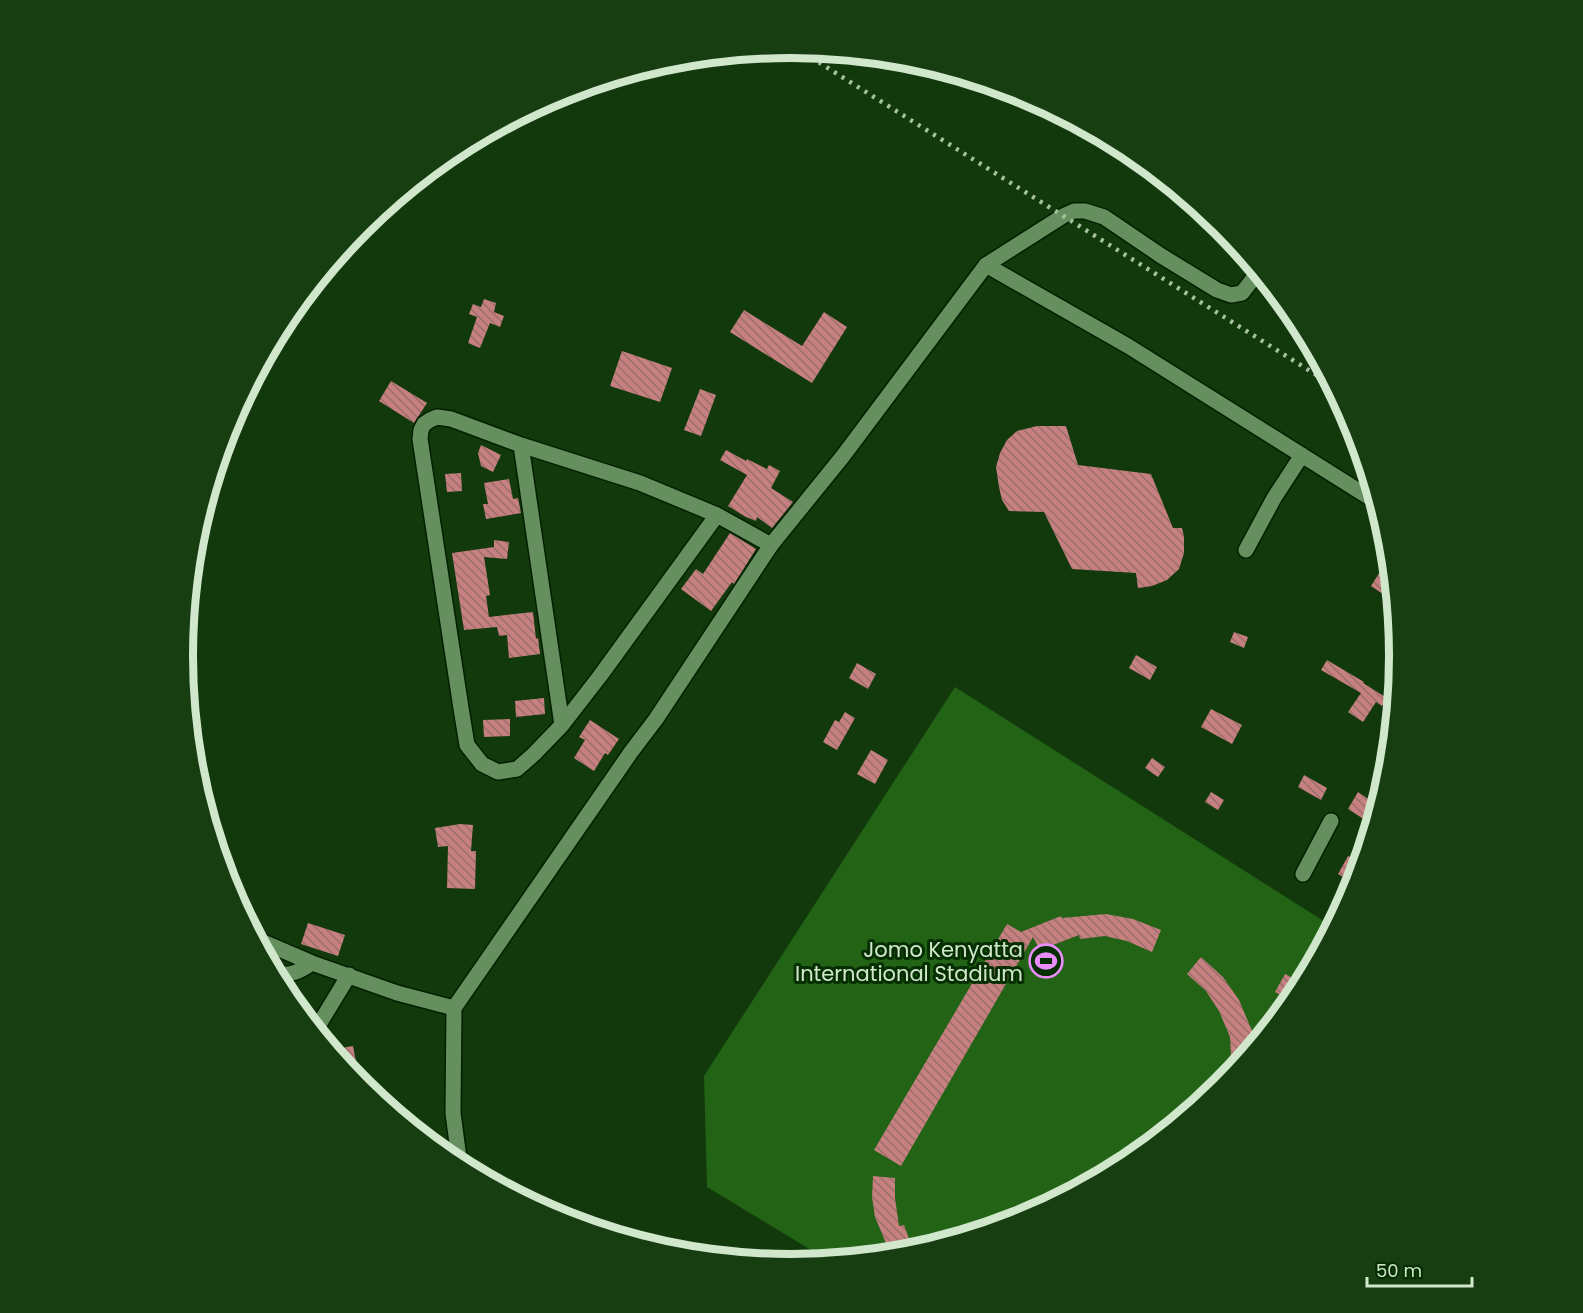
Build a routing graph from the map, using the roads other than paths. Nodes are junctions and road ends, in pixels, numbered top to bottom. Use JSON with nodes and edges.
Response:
{"nodes":[{"id":1,"x":986,"y":265,"type":"junction"},
{"id":2,"x":1254,"y":278,"type":"edge"},
{"id":3,"x":520,"y":445,"type":"junction"},
{"id":4,"x":1302,"y":455,"type":"junction"},
{"id":5,"x":1367,"y":496,"type":"edge"},
{"id":6,"x":717,"y":515,"type":"junction"},
{"id":7,"x":771,"y":544,"type":"junction"},
{"id":8,"x":1246,"y":550,"type":"dead end"},
{"id":9,"x":562,"y":725,"type":"junction"},
{"id":10,"x":1331,"y":821,"type":"dead end"},
{"id":11,"x":1303,"y":874,"type":"dead end"},
{"id":12,"x":267,"y":944,"type":"edge"},
{"id":13,"x":312,"y":963,"type":"junction"},
{"id":14,"x":285,"y":974,"type":"edge"},
{"id":15,"x":349,"y":975,"type":"junction"},
{"id":16,"x":454,"y":1008,"type":"junction"},
{"id":17,"x":319,"y":1024,"type":"edge"},
{"id":18,"x":458,"y":1154,"type":"edge"}],
"edges":[{"from":1,"to":2,"type":"street"},
{"from":1,"to":4,"type":"street"},
{"from":1,"to":7,"type":"street"},
{"from":3,"to":6,"type":"street"},
{"from":3,"to":9,"type":"street"},
{"from":3,"to":9,"type":"street"},
{"from":4,"to":5,"type":"street"},
{"from":4,"to":8,"type":"street"},
{"from":6,"to":7,"type":"street"},
{"from":6,"to":9,"type":"street"},
{"from":7,"to":16,"type":"street"},
{"from":10,"to":11,"type":"street"},
{"from":12,"to":13,"type":"street"},
{"from":13,"to":14,"type":"street"},
{"from":13,"to":15,"type":"street"},
{"from":15,"to":16,"type":"street"},
{"from":15,"to":17,"type":"street"},
{"from":16,"to":18,"type":"street"}]}
